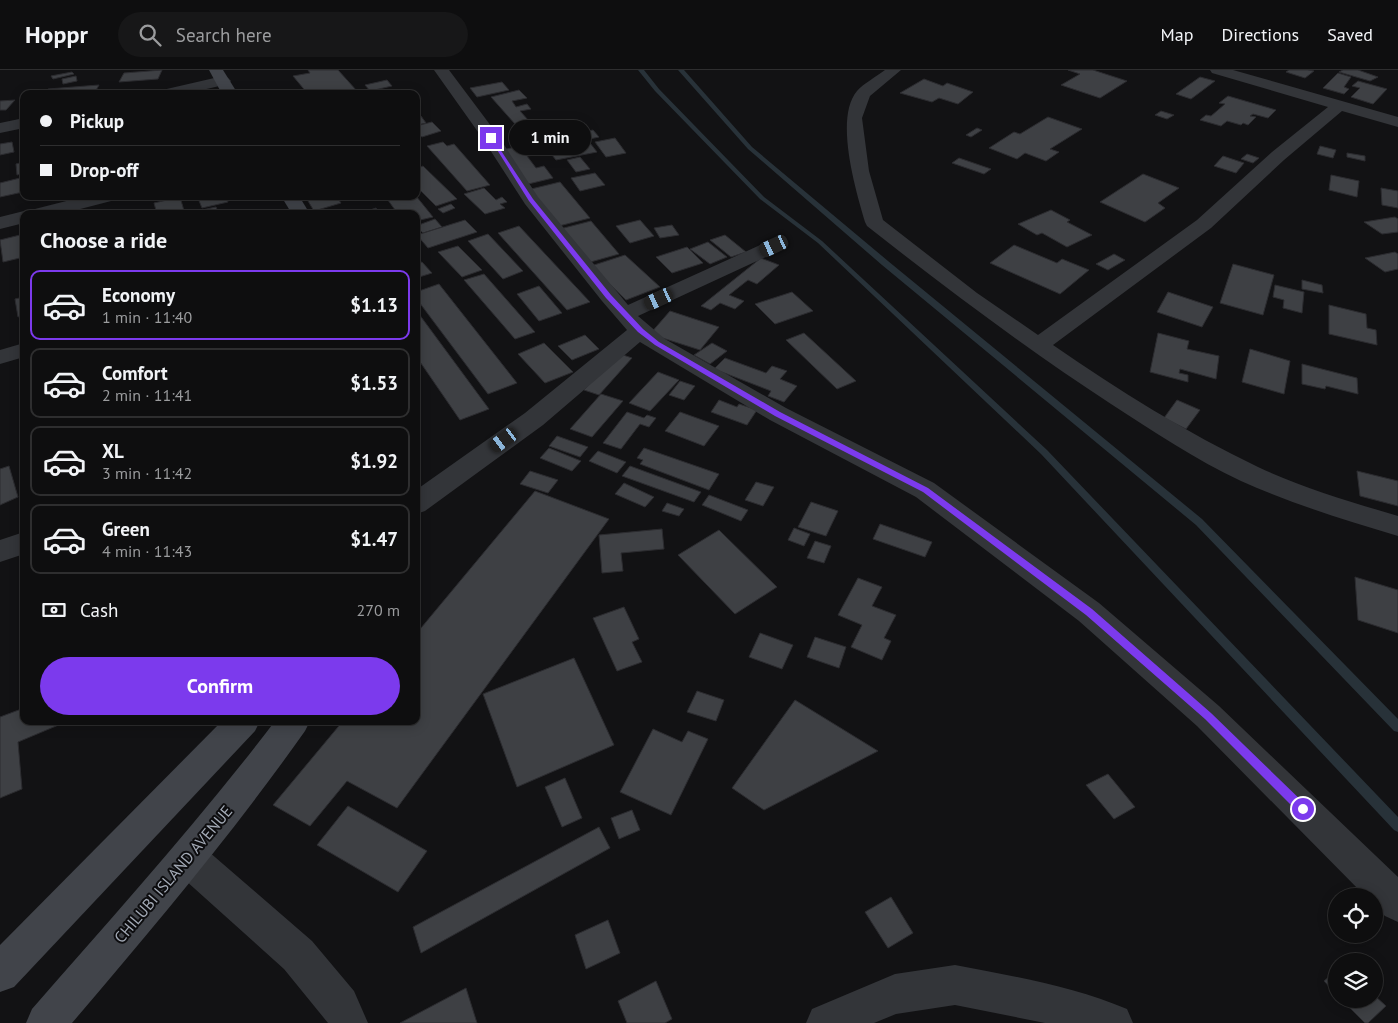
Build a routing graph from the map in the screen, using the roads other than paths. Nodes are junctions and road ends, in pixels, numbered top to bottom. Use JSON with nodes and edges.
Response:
{"nodes":[{"id":1,"x":441,"y":70,"type":"edge"},
{"id":2,"x":894,"y":70,"type":"edge"},
{"id":3,"x":1217,"y":70,"type":"edge"},
{"id":4,"x":223,"y":82,"type":"edge"},
{"id":5,"x":183,"y":90,"type":"edge"},
{"id":6,"x":1340,"y":105,"type":"junction"},
{"id":7,"x":1398,"y":122,"type":"edge"},
{"id":8,"x":20,"y":124,"type":"edge"},
{"id":9,"x":0,"y":128,"type":"edge"},
{"id":10,"x":93,"y":200,"type":"edge"},
{"id":11,"x":54,"y":210,"type":"edge"},
{"id":12,"x":20,"y":218,"type":"edge"},
{"id":13,"x":0,"y":223,"type":"edge"},
{"id":14,"x":774,"y":246,"type":"dead end"},
{"id":15,"x":633,"y":322,"type":"junction"},
{"id":16,"x":1038,"y":345,"type":"junction"},
{"id":17,"x":20,"y":351,"type":"edge"},
{"id":18,"x":0,"y":357,"type":"edge"},
{"id":19,"x":420,"y":501,"type":"edge"},
{"id":20,"x":1398,"y":526,"type":"edge"},
{"id":21,"x":20,"y":544,"type":"edge"},
{"id":22,"x":0,"y":551,"type":"edge"},
{"id":23,"x":240,"y":725,"type":"edge"},
{"id":24,"x":291,"y":725,"type":"edge"},
{"id":25,"x":188,"y":858,"type":"junction"},
{"id":26,"x":1398,"y":903,"type":"edge"},
{"id":27,"x":0,"y":973,"type":"edge"},
{"id":28,"x":46,"y":1023,"type":"edge"},
{"id":29,"x":348,"y":1023,"type":"edge"},
{"id":30,"x":826,"y":1023,"type":"edge"},
{"id":31,"x":1113,"y":1023,"type":"edge"}],
"edges":[{"from":1,"to":15,"type":"street"},
{"from":2,"to":16,"type":"street"},
{"from":3,"to":6,"type":"street"},
{"from":4,"to":5,"type":"street"},
{"from":6,"to":7,"type":"street"},
{"from":6,"to":16,"type":"street"},
{"from":8,"to":9,"type":"street"},
{"from":10,"to":11,"type":"street"},
{"from":12,"to":13,"type":"street"},
{"from":14,"to":15,"type":"street"},
{"from":15,"to":19,"type":"street"},
{"from":15,"to":26,"type":"street"},
{"from":16,"to":20,"type":"street"},
{"from":17,"to":18,"type":"street"},
{"from":21,"to":22,"type":"street"},
{"from":23,"to":27,"type":"street"},
{"from":24,"to":25,"type":"street","name":"CHILUBI ISLAND AVENUE"},
{"from":25,"to":28,"type":"street","name":"CHILUBI ISLAND AVENUE"},
{"from":25,"to":29,"type":"street"},
{"from":30,"to":31,"type":"street"}]}
